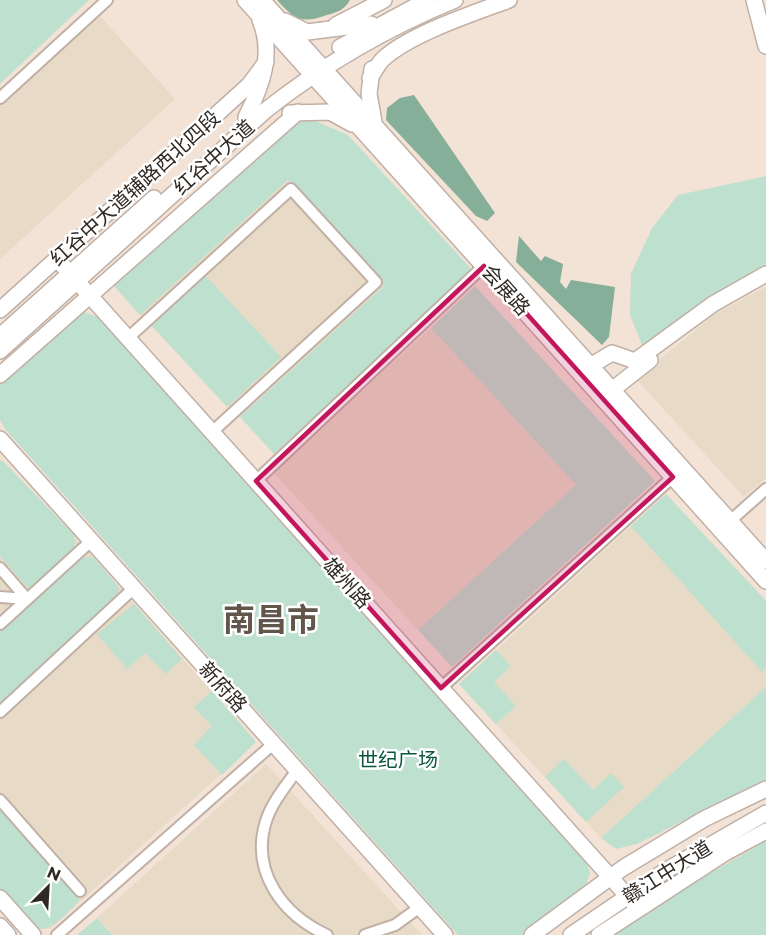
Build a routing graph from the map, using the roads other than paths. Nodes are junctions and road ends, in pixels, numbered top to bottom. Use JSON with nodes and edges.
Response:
{"nodes":[{"id":1,"x":107,"y":0,"type":"edge"},
{"id":2,"x":245,"y":0,"type":"edge"},
{"id":3,"x":384,"y":0,"type":"edge"},
{"id":4,"x":427,"y":0,"type":"edge"},
{"id":5,"x":454,"y":0,"type":"edge"},
{"id":6,"x":509,"y":0,"type":"edge"},
{"id":7,"x":754,"y":0,"type":"edge"},
{"id":8,"x":259,"y":6,"type":"edge"},
{"id":9,"x":275,"y":15,"type":"junction"},
{"id":10,"x":387,"y":26,"type":"junction"},
{"id":11,"x":322,"y":30,"type":"junction"},
{"id":12,"x":766,"y":46,"type":"edge"},
{"id":13,"x":266,"y":62,"type":"junction"},
{"id":14,"x":314,"y":68,"type":"junction"},
{"id":15,"x":370,"y":78,"type":"junction"},
{"id":16,"x":0,"y":98,"type":"edge"},
{"id":17,"x":298,"y":112,"type":"junction"},
{"id":18,"x":247,"y":121,"type":"junction"},
{"id":19,"x":370,"y":130,"type":"junction"},
{"id":20,"x":57,"y":259,"type":"junction"},
{"id":21,"x":489,"y":262,"type":"junction"},
{"id":22,"x":766,"y":274,"type":"edge"},
{"id":23,"x":73,"y":277,"type":"junction"},
{"id":24,"x":766,"y":280,"type":"edge"},
{"id":25,"x":89,"y":295,"type":"junction"},
{"id":26,"x":0,"y":310,"type":"edge"},
{"id":27,"x":0,"y":336,"type":"edge"},
{"id":28,"x":128,"y":338,"type":"junction"},
{"id":29,"x":0,"y":351,"type":"edge"},
{"id":30,"x":590,"y":366,"type":"junction"},
{"id":31,"x":0,"y":375,"type":"edge"},
{"id":32,"x":612,"y":390,"type":"junction"},
{"id":33,"x":212,"y":432,"type":"junction"},
{"id":34,"x":1,"y":442,"type":"edge"},
{"id":35,"x":678,"y":472,"type":"junction"},
{"id":36,"x":256,"y":481,"type":"junction"},
{"id":37,"x":766,"y":489,"type":"edge"},
{"id":38,"x":730,"y":520,"type":"junction"},
{"id":39,"x":92,"y":541,"type":"junction"},
{"id":40,"x":766,"y":561,"type":"edge"},
{"id":41,"x":0,"y":568,"type":"edge"},
{"id":42,"x":766,"y":581,"type":"edge"},
{"id":43,"x":134,"y":588,"type":"junction"},
{"id":44,"x":0,"y":597,"type":"edge"},
{"id":45,"x":27,"y":599,"type":"junction"},
{"id":46,"x":0,"y":624,"type":"edge"},
{"id":47,"x":441,"y":688,"type":"junction"},
{"id":48,"x":0,"y":712,"type":"edge"},
{"id":49,"x":273,"y":744,"type":"junction"},
{"id":50,"x":297,"y":770,"type":"junction"},
{"id":51,"x":766,"y":789,"type":"edge"},
{"id":52,"x":0,"y":800,"type":"edge"},
{"id":53,"x":766,"y":813,"type":"edge"},
{"id":54,"x":766,"y":831,"type":"edge"},
{"id":55,"x":610,"y":877,"type":"junction"},
{"id":56,"x":80,"y":891,"type":"dead end"},
{"id":57,"x":627,"y":896,"type":"junction"},
{"id":58,"x":0,"y":898,"type":"edge"},
{"id":59,"x":420,"y":907,"type":"junction"},
{"id":60,"x":638,"y":908,"type":"junction"},
{"id":61,"x":33,"y":935,"type":"edge"},
{"id":62,"x":57,"y":935,"type":"edge"},
{"id":63,"x":327,"y":935,"type":"edge"},
{"id":64,"x":365,"y":935,"type":"edge"},
{"id":65,"x":445,"y":935,"type":"edge"},
{"id":66,"x":532,"y":935,"type":"edge"},
{"id":67,"x":571,"y":935,"type":"edge"},
{"id":68,"x":599,"y":935,"type":"edge"}],
"edges":[{"from":1,"to":16,"type":"street"},
{"from":2,"to":8,"type":"street","name":"会展路"},
{"from":3,"to":11,"type":"street"},
{"from":4,"to":10,"type":"street","name":"红谷中大道"},
{"from":5,"to":10,"type":"street","name":"红谷中大道"},
{"from":6,"to":15,"type":"street"},
{"from":7,"to":12,"type":"street"},
{"from":8,"to":9,"type":"street","name":"会展路"},
{"from":8,"to":13,"type":"street"},
{"from":8,"to":14,"type":"street","name":"会展路"},
{"from":9,"to":11,"type":"street"},
{"from":9,"to":14,"type":"street","name":"会展路"},
{"from":10,"to":11,"type":"street"},
{"from":10,"to":14,"type":"street","name":"红谷中大道"},
{"from":10,"to":15,"type":"street"},
{"from":13,"to":18,"type":"street"},
{"from":13,"to":20,"type":"street","name":"红谷中大道辅路西北四段"},
{"from":14,"to":18,"type":"street","name":"红谷中大道"},
{"from":14,"to":19,"type":"street","name":"会展路"},
{"from":15,"to":19,"type":"street"},
{"from":17,"to":18,"type":"street"},
{"from":17,"to":19,"type":"street"},
{"from":17,"to":25,"type":"street"},
{"from":18,"to":23,"type":"street","name":"红谷中大道"},
{"from":19,"to":21,"type":"street","name":"会展路"},
{"from":20,"to":23,"type":"street","name":"雄州路"},
{"from":20,"to":26,"type":"street","name":"红谷中大道辅路西北四段"},
{"from":21,"to":30,"type":"street","name":"会展路"},
{"from":21,"to":35,"type":"street","name":"会展路"},
{"from":21,"to":36,"type":"street"},
{"from":22,"to":30,"type":"street"},
{"from":23,"to":25,"type":"street","name":"雄州路"},
{"from":23,"to":27,"type":"street","name":"红谷中大道"},
{"from":23,"to":29,"type":"street","name":"红谷中大道"},
{"from":24,"to":32,"type":"street"},
{"from":25,"to":28,"type":"street","name":"雄州路"},
{"from":25,"to":31,"type":"street"},
{"from":28,"to":33,"type":"street","name":"雄州路"},
{"from":28,"to":33,"type":"street"},
{"from":30,"to":32,"type":"street","name":"会展路"},
{"from":32,"to":35,"type":"street","name":"会展路"},
{"from":33,"to":36,"type":"street","name":"雄州路"},
{"from":34,"to":39,"type":"street","name":"新府路"},
{"from":35,"to":38,"type":"street","name":"会展路"},
{"from":35,"to":42,"type":"street","name":"会展路"},
{"from":35,"to":47,"type":"street"},
{"from":36,"to":47,"type":"street","name":"雄州路"},
{"from":37,"to":38,"type":"street"},
{"from":38,"to":40,"type":"street","name":"会展路"},
{"from":39,"to":43,"type":"street","name":"新府路"},
{"from":39,"to":45,"type":"street"},
{"from":41,"to":45,"type":"street"},
{"from":43,"to":48,"type":"street"},
{"from":43,"to":49,"type":"street","name":"新府路"},
{"from":44,"to":45,"type":"street"},
{"from":45,"to":46,"type":"street"},
{"from":47,"to":55,"type":"street","name":"雄州路"},
{"from":49,"to":50,"type":"street","name":"新府路"},
{"from":49,"to":62,"type":"street"},
{"from":50,"to":59,"type":"street","name":"新府路"},
{"from":50,"to":63,"type":"street"},
{"from":51,"to":55,"type":"street"},
{"from":52,"to":56,"type":"street"},
{"from":53,"to":57,"type":"street","name":"赣江中大道"},
{"from":54,"to":60,"type":"street","name":"赣江中大道"},
{"from":55,"to":57,"type":"street","name":"雄州路"},
{"from":55,"to":66,"type":"street"},
{"from":57,"to":60,"type":"street","name":"雄州路"},
{"from":57,"to":67,"type":"street","name":"赣江中大道"},
{"from":58,"to":61,"type":"street"},
{"from":59,"to":64,"type":"street"},
{"from":59,"to":65,"type":"street","name":"新府路"},
{"from":60,"to":68,"type":"street","name":"赣江中大道"}]}
